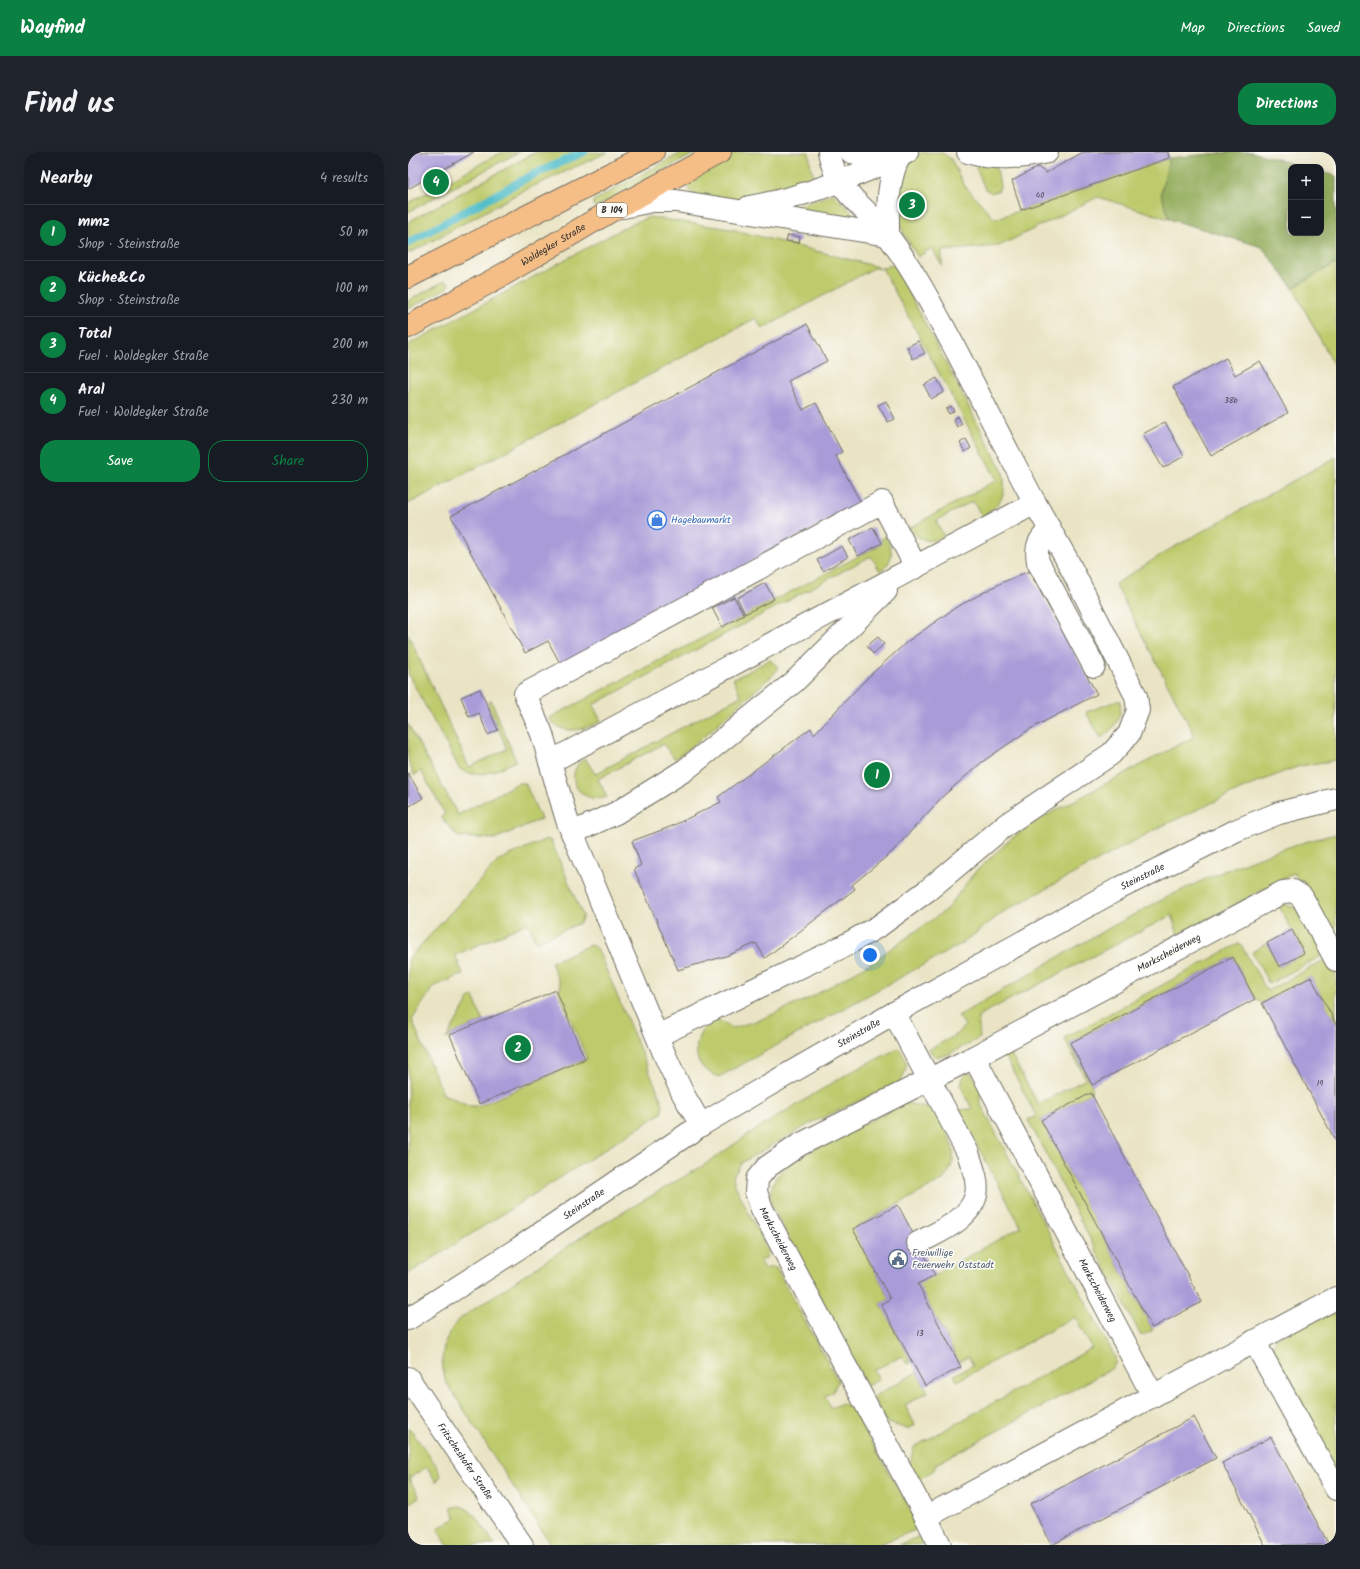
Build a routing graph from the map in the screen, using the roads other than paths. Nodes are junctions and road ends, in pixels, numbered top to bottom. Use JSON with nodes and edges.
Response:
{"nodes":[{"id":1,"x":634,"y":152,"type":"edge"},
{"id":2,"x":653,"y":152,"type":"edge"},
{"id":3,"x":720,"y":152,"type":"edge"},
{"id":4,"x":829,"y":152,"type":"edge"},
{"id":5,"x":851,"y":152,"type":"edge"},
{"id":6,"x":970,"y":152,"type":"edge"},
{"id":7,"x":1047,"y":152,"type":"edge"},
{"id":8,"x":903,"y":155,"type":"edge"},
{"id":9,"x":607,"y":176,"type":"junction"},
{"id":10,"x":839,"y":183,"type":"junction"},
{"id":11,"x":614,"y":209,"type":"junction"},
{"id":12,"x":734,"y":210,"type":"junction"},
{"id":13,"x":888,"y":235,"type":"junction"},
{"id":14,"x":408,"y":277,"type":"edge"},
{"id":15,"x":408,"y":327,"type":"edge"},
{"id":16,"x":1036,"y":503,"type":"junction"},
{"id":17,"x":1050,"y":529,"type":"junction"},
{"id":18,"x":910,"y":571,"type":"junction"},
{"id":19,"x":1094,"y":666,"type":"dead end"},
{"id":20,"x":550,"y":762,"type":"junction"},
{"id":21,"x":1336,"y":799,"type":"edge"},
{"id":22,"x":572,"y":833,"type":"junction"},
{"id":23,"x":1336,"y":960,"type":"edge"},
{"id":24,"x":894,"y":1013,"type":"junction"},
{"id":25,"x":657,"y":1036,"type":"junction"},
{"id":26,"x":974,"y":1057,"type":"junction"},
{"id":27,"x":930,"y":1079,"type":"junction"},
{"id":28,"x":701,"y":1126,"type":"junction"},
{"id":29,"x":918,"y":1243,"type":"dead end"},
{"id":30,"x":1336,"y":1298,"type":"edge"},
{"id":31,"x":408,"y":1319,"type":"edge"},
{"id":32,"x":1254,"y":1341,"type":"junction"},
{"id":33,"x":408,"y":1378,"type":"edge"},
{"id":34,"x":1153,"y":1396,"type":"junction"},
{"id":35,"x":1336,"y":1489,"type":"edge"},
{"id":36,"x":926,"y":1517,"type":"junction"},
{"id":37,"x":522,"y":1545,"type":"edge"},
{"id":38,"x":940,"y":1545,"type":"edge"}],
"edges":[{"from":1,"to":9,"type":"street"},
{"from":2,"to":9,"type":"main road"},
{"from":3,"to":11,"type":"main road","name":"Woldegker Straße","number":"B 104"},
{"from":4,"to":10,"type":"street"},
{"from":5,"to":8,"type":"street"},
{"from":6,"to":7,"type":"street"},
{"from":8,"to":10,"type":"street"},
{"from":8,"to":13,"type":"street"},
{"from":9,"to":14,"type":"main road"},
{"from":10,"to":12,"type":"street"},
{"from":10,"to":13,"type":"street"},
{"from":11,"to":12,"type":"street"},
{"from":11,"to":15,"type":"main road","name":"Woldegker Straße","number":"B 104"},
{"from":12,"to":13,"type":"street"},
{"from":13,"to":16,"type":"street"},
{"from":16,"to":17,"type":"street"},
{"from":16,"to":18,"type":"street"},
{"from":17,"to":19,"type":"street"},
{"from":17,"to":25,"type":"street"},
{"from":18,"to":20,"type":"street"},
{"from":18,"to":20,"type":"street"},
{"from":18,"to":22,"type":"street"},
{"from":20,"to":22,"type":"street"},
{"from":21,"to":24,"type":"street","name":"Steinstraße"},
{"from":22,"to":25,"type":"street"},
{"from":23,"to":26,"type":"street","name":"Markscheiderweg"},
{"from":24,"to":27,"type":"street"},
{"from":24,"to":28,"type":"street","name":"Steinstraße"},
{"from":25,"to":28,"type":"street"},
{"from":26,"to":27,"type":"street","name":"Markscheiderweg"},
{"from":26,"to":34,"type":"street","name":"Markscheiderweg"},
{"from":27,"to":29,"type":"street"},
{"from":27,"to":36,"type":"street","name":"Markscheiderweg"},
{"from":28,"to":31,"type":"street","name":"Steinstraße"},
{"from":30,"to":32,"type":"street"},
{"from":32,"to":34,"type":"street"},
{"from":32,"to":35,"type":"street"},
{"from":33,"to":37,"type":"street","name":"Fritscheshofer Straße"},
{"from":34,"to":36,"type":"street"},
{"from":36,"to":38,"type":"street","name":"Markscheiderweg"}]}
